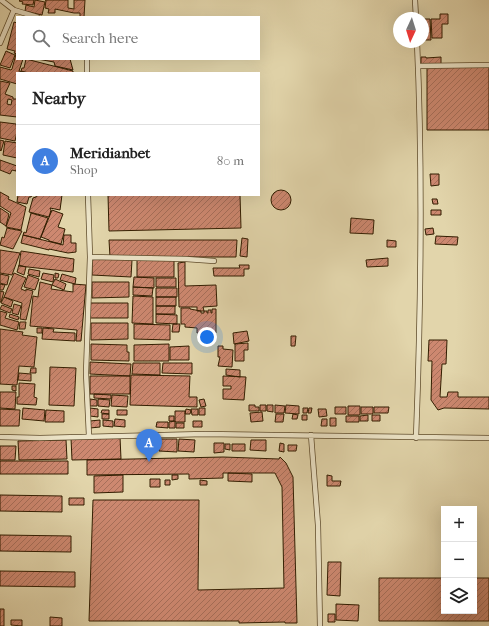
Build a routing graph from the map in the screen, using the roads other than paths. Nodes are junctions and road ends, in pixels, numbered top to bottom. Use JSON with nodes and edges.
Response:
{"nodes":[{"id":1,"x":1,"y":0,"type":"edge"},
{"id":2,"x":416,"y":0,"type":"edge"},
{"id":3,"x":14,"y":10,"type":"junction"},
{"id":4,"x":416,"y":12,"type":"edge"},
{"id":5,"x":34,"y":16,"type":"edge"},
{"id":6,"x":0,"y":42,"type":"edge"},
{"id":7,"x":417,"y":48,"type":"edge"},
{"id":8,"x":87,"y":60,"type":"edge"},
{"id":9,"x":489,"y":65,"type":"edge"},
{"id":10,"x":418,"y":66,"type":"junction"},
{"id":11,"x":87,"y":72,"type":"edge"},
{"id":12,"x":88,"y":196,"type":"edge"},
{"id":13,"x":90,"y":257,"type":"junction"},
{"id":14,"x":214,"y":261,"type":"dead end"},
{"id":15,"x":311,"y":434,"type":"junction"},
{"id":16,"x":89,"y":436,"type":"junction"},
{"id":17,"x":0,"y":437,"type":"edge"},
{"id":18,"x":416,"y":438,"type":"junction"},
{"id":19,"x":489,"y":438,"type":"edge"},
{"id":20,"x":320,"y":626,"type":"edge"}],
"edges":[{"from":1,"to":3,"type":"lane"},
{"from":2,"to":4,"type":"lane"},
{"from":3,"to":5,"type":"lane"},
{"from":3,"to":6,"type":"lane"},
{"from":7,"to":10,"type":"lane"},
{"from":8,"to":11,"type":"lane"},
{"from":9,"to":10,"type":"lane"},
{"from":10,"to":18,"type":"lane"},
{"from":12,"to":13,"type":"lane"},
{"from":13,"to":14,"type":"lane"},
{"from":13,"to":16,"type":"lane"},
{"from":15,"to":16,"type":"lane"},
{"from":15,"to":18,"type":"lane"},
{"from":15,"to":20,"type":"lane"},
{"from":16,"to":17,"type":"lane"},
{"from":18,"to":19,"type":"lane"}]}
